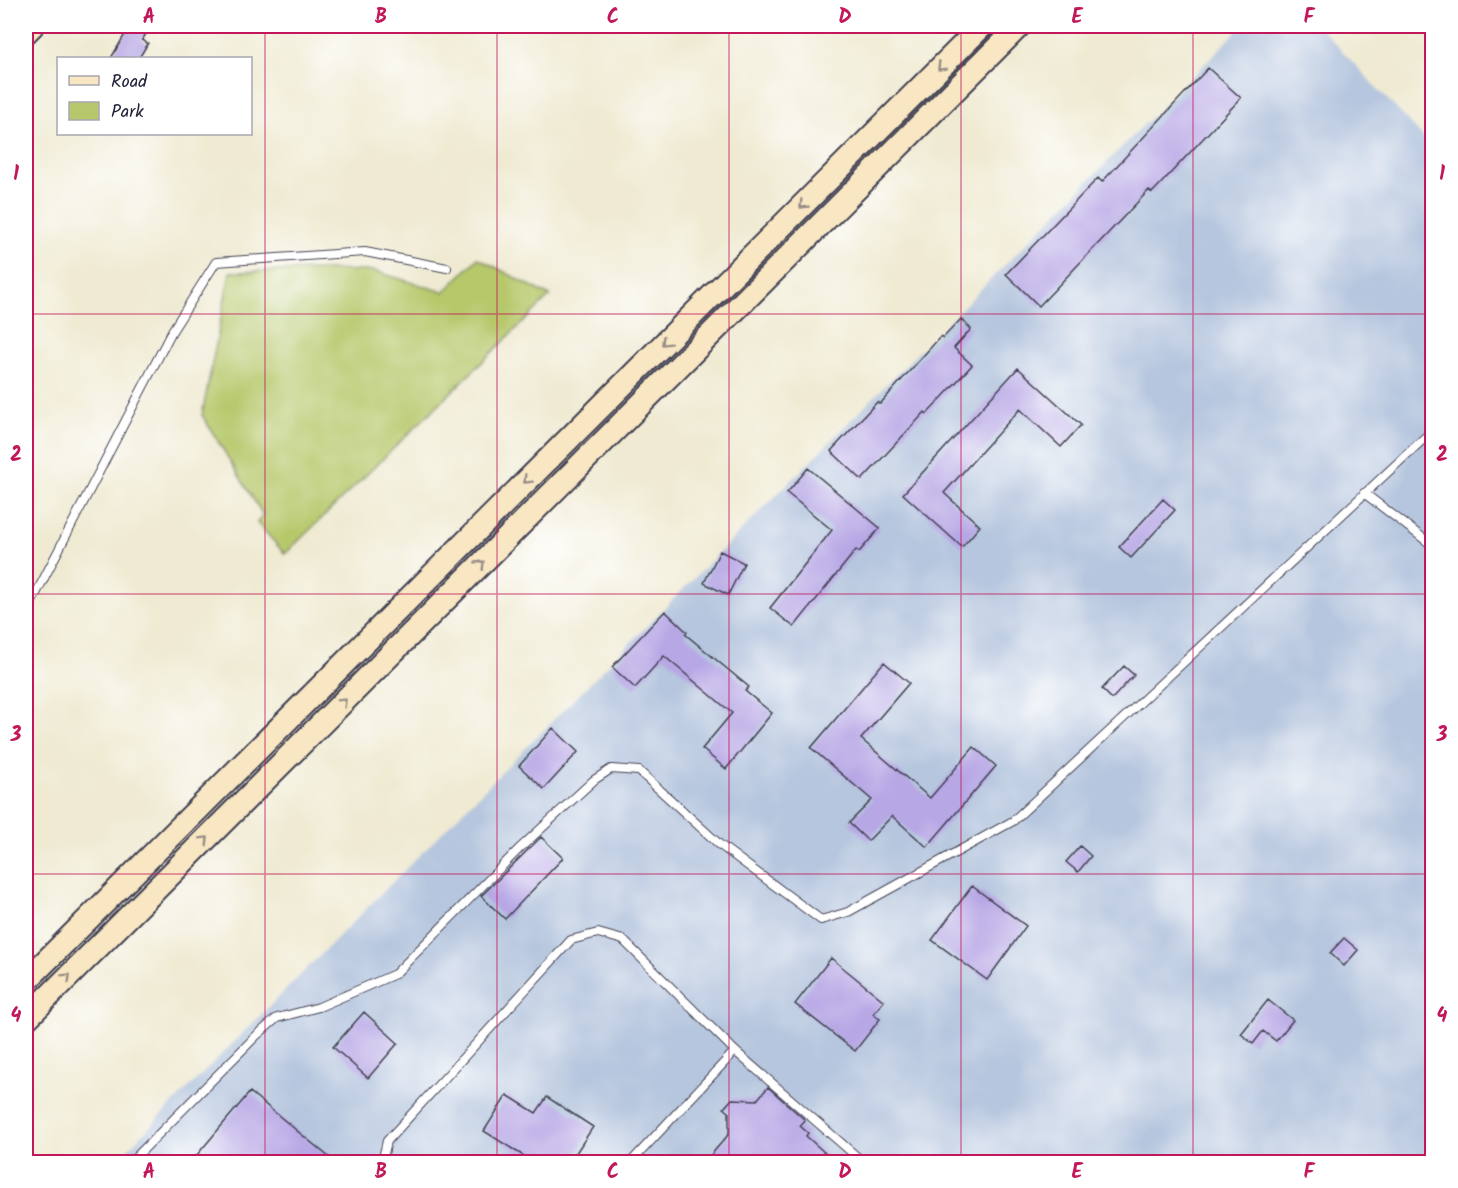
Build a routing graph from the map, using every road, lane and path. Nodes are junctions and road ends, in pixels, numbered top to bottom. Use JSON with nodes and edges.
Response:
{"nodes":[{"id":1,"x":32,"y":26,"type":"edge"},
{"id":2,"x":982,"y":26,"type":"edge"},
{"id":3,"x":1019,"y":26,"type":"edge"},
{"id":4,"x":26,"y":32,"type":"edge"},
{"id":5,"x":447,"y":268,"type":"dead end"},
{"id":6,"x":1432,"y":431,"type":"edge"},
{"id":7,"x":1364,"y":493,"type":"junction"},
{"id":8,"x":1432,"y":545,"type":"edge"},
{"id":9,"x":26,"y":613,"type":"edge"},
{"id":10,"x":26,"y":981,"type":"edge"},
{"id":11,"x":26,"y":1019,"type":"edge"},
{"id":12,"x":735,"y":1051,"type":"junction"},
{"id":13,"x":132,"y":1162,"type":"edge"},
{"id":14,"x":382,"y":1162,"type":"edge"},
{"id":15,"x":631,"y":1162,"type":"edge"},
{"id":16,"x":861,"y":1162,"type":"edge"}],
"edges":[{"from":1,"to":4,"type":"main road"},
{"from":2,"to":10,"type":"main road","one_way":true},
{"from":11,"to":3,"type":"main road","one_way":true},
{"from":5,"to":9,"type":"lane"},
{"from":6,"to":7,"type":"lane"},
{"from":7,"to":8,"type":"lane"},
{"from":7,"to":13,"type":"lane"},
{"from":12,"to":14,"type":"lane"},
{"from":12,"to":15,"type":"lane"},
{"from":12,"to":16,"type":"lane"}]}
